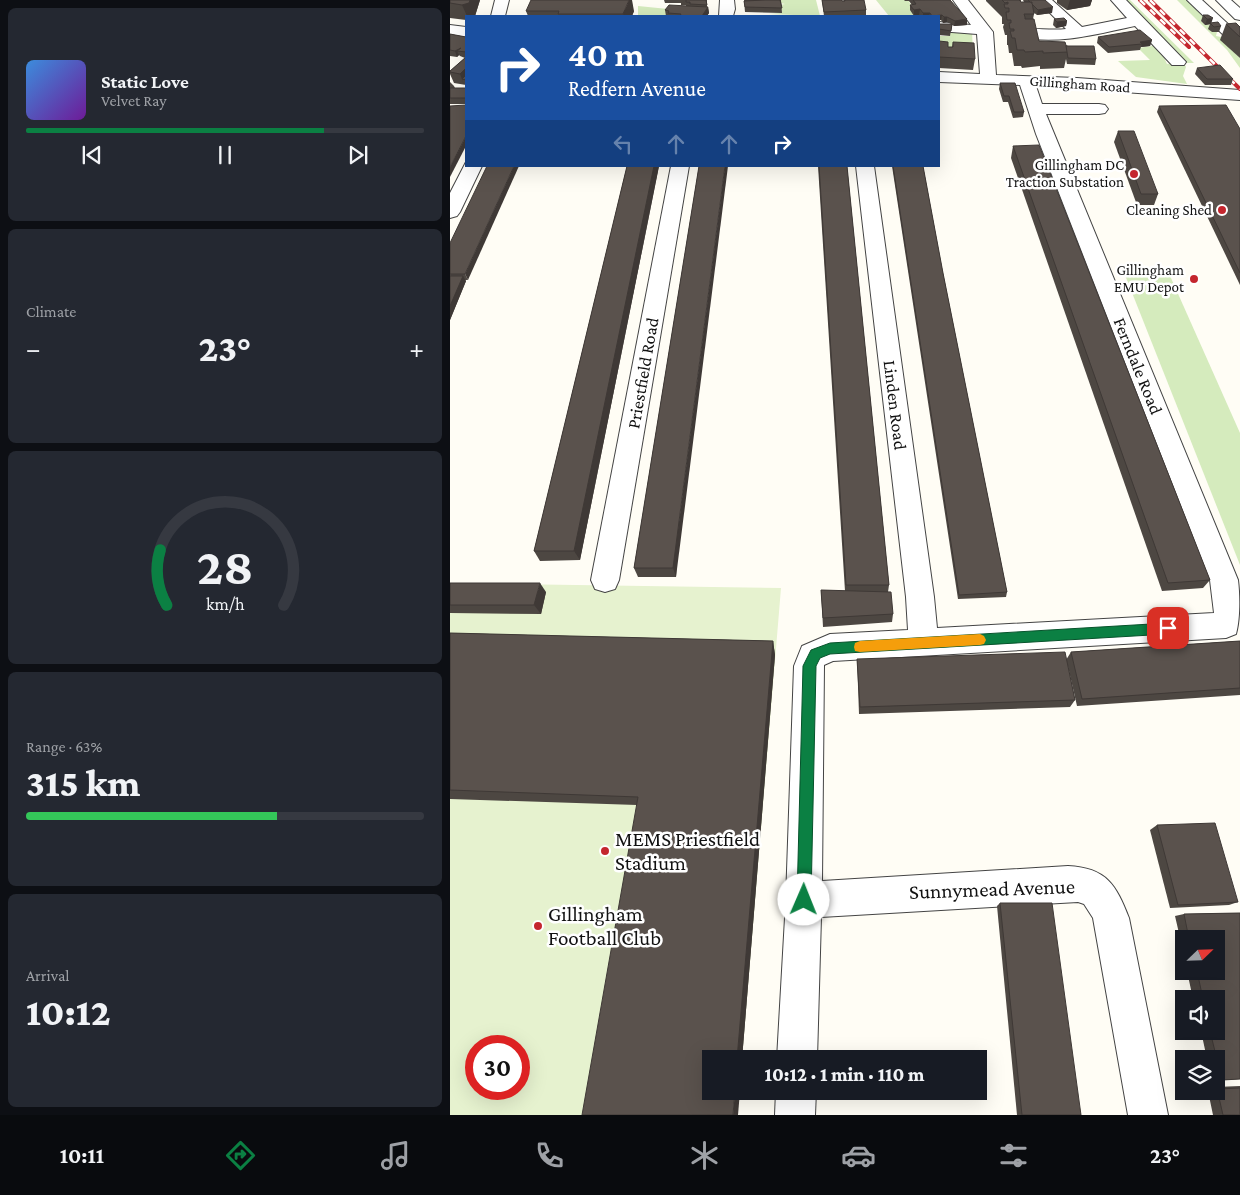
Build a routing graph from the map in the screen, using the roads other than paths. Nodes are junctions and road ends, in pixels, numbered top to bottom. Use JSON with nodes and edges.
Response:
{"nodes":[{"id":1,"x":502,"y":0,"type":"edge"},
{"id":2,"x":727,"y":0,"type":"edge"},
{"id":3,"x":960,"y":0,"type":"edge"},
{"id":4,"x":1044,"y":0,"type":"edge"},
{"id":5,"x":1118,"y":0,"type":"edge"},
{"id":6,"x":1194,"y":0,"type":"edge"},
{"id":7,"x":1222,"y":0,"type":"edge"},
{"id":8,"x":498,"y":15,"type":"edge"},
{"id":9,"x":726,"y":15,"type":"edge"},
{"id":10,"x":1240,"y":16,"type":"edge"},
{"id":11,"x":1132,"y":22,"type":"dead end"},
{"id":12,"x":940,"y":27,"type":"edge"},
{"id":13,"x":450,"y":30,"type":"edge"},
{"id":14,"x":988,"y":31,"type":"junction"},
{"id":15,"x":1077,"y":31,"type":"junction"},
{"id":16,"x":465,"y":32,"type":"edge"},
{"id":17,"x":1028,"y":34,"type":"edge"},
{"id":18,"x":1240,"y":43,"type":"edge"},
{"id":19,"x":1178,"y":62,"type":"dead end"},
{"id":20,"x":940,"y":77,"type":"edge"},
{"id":21,"x":988,"y":79,"type":"junction"},
{"id":22,"x":1027,"y":80,"type":"junction"},
{"id":23,"x":1238,"y":101,"type":"edge"},
{"id":24,"x":1036,"y":109,"type":"junction"},
{"id":25,"x":1091,"y":114,"type":"dead end"},
{"id":26,"x":472,"y":167,"type":"edge"},
{"id":27,"x":680,"y":167,"type":"edge"},
{"id":28,"x":865,"y":167,"type":"edge"},
{"id":29,"x":450,"y":212,"type":"edge"},
{"id":30,"x":606,"y":580,"type":"dead end"},
{"id":31,"x":1231,"y":621,"type":"edge"},
{"id":32,"x":923,"y":644,"type":"junction"},
{"id":33,"x":804,"y":900,"type":"junction"},
{"id":34,"x":797,"y":1050,"type":"edge"},
{"id":35,"x":796,"y":1100,"type":"edge"},
{"id":36,"x":795,"y":1115,"type":"edge"},
{"id":37,"x":1148,"y":1115,"type":"edge"}],
"edges":[{"from":1,"to":8,"type":"street"},
{"from":2,"to":9,"type":"street"},
{"from":3,"to":14,"type":"street"},
{"from":4,"to":15,"type":"street"},
{"from":5,"to":19,"type":"street"},
{"from":6,"to":18,"type":"street"},
{"from":7,"to":10,"type":"street"},
{"from":11,"to":15,"type":"street"},
{"from":12,"to":14,"type":"street"},
{"from":13,"to":16,"type":"street"},
{"from":14,"to":21,"type":"street"},
{"from":15,"to":17,"type":"street"},
{"from":20,"to":21,"type":"street","name":"Gillingham Road"},
{"from":21,"to":22,"type":"street","name":"Gillingham Road"},
{"from":22,"to":23,"type":"street","name":"Gillingham Road"},
{"from":22,"to":24,"type":"street","name":"Ferndale Road"},
{"from":24,"to":25,"type":"street"},
{"from":24,"to":31,"type":"street","name":"Ferndale Road"},
{"from":26,"to":29,"type":"street"},
{"from":27,"to":30,"type":"street","name":"Priestfield Road"},
{"from":28,"to":32,"type":"street","name":"Linden Road"},
{"from":31,"to":32,"type":"street"},
{"from":32,"to":33,"type":"street"},
{"from":33,"to":34,"type":"street"},
{"from":33,"to":37,"type":"street","name":"Sunnymead Avenue"},
{"from":35,"to":36,"type":"street"}]}
